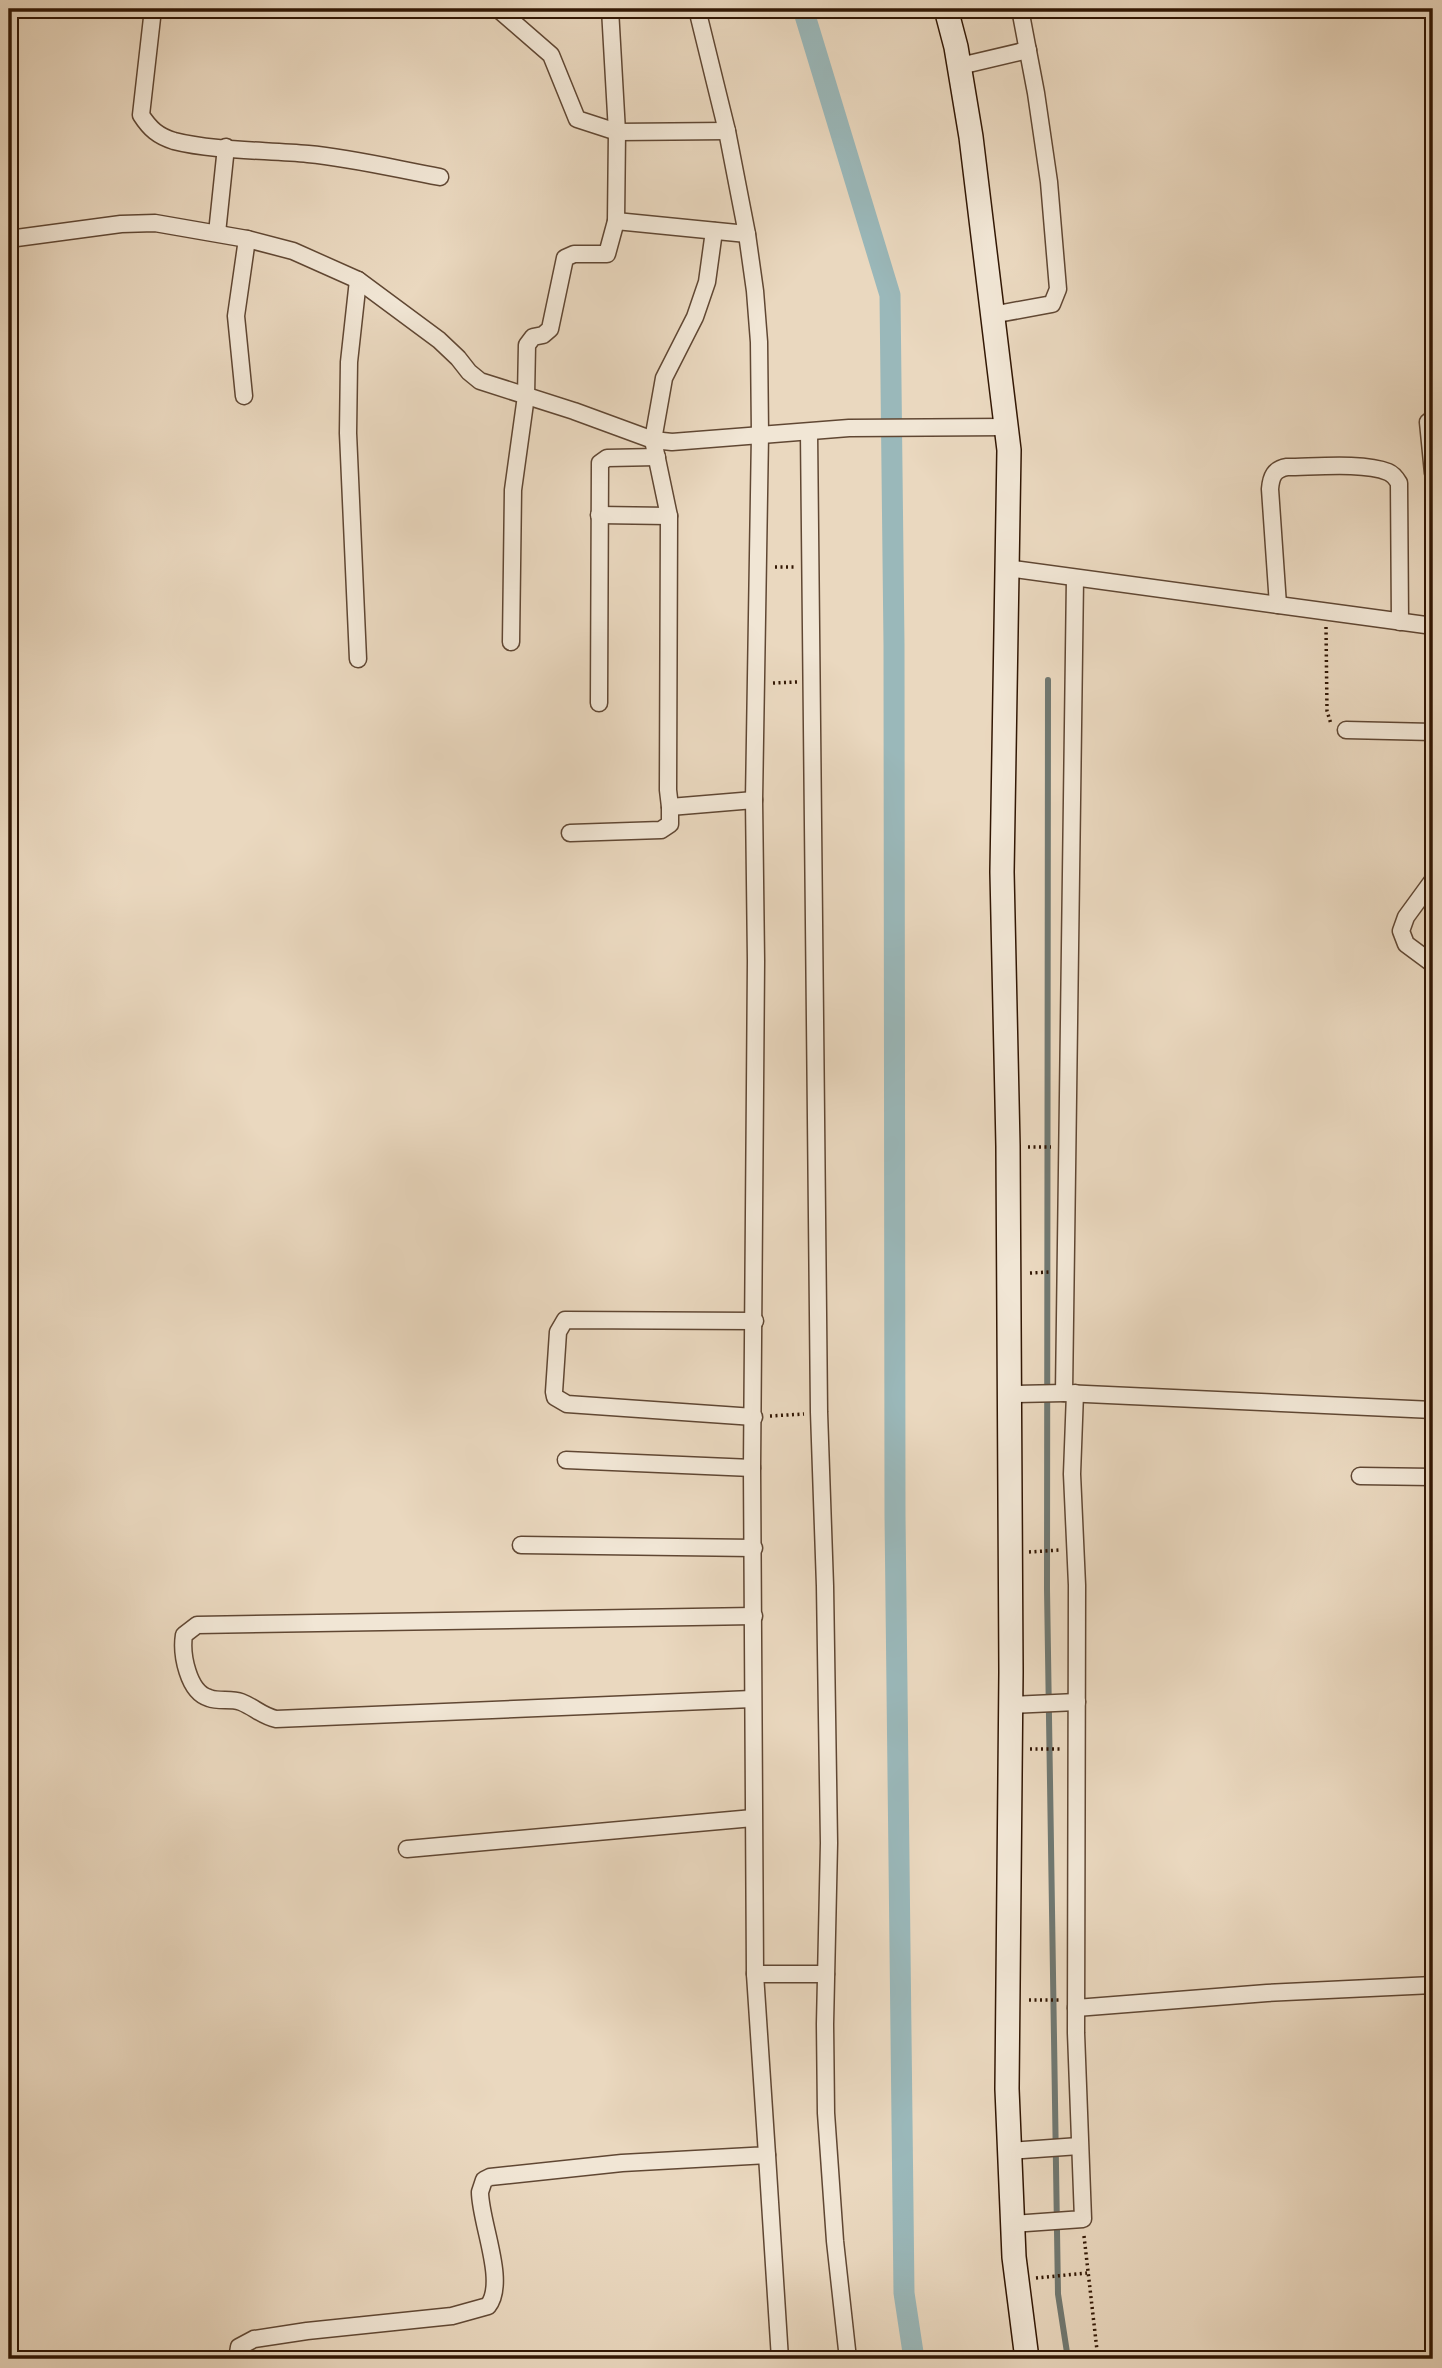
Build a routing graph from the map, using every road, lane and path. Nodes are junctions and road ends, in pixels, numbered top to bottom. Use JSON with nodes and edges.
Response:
{"nodes":[{"id":1,"x":153,"y":9,"type":"edge"},
{"id":2,"x":498,"y":9,"type":"edge"},
{"id":3,"x":610,"y":9,"type":"edge"},
{"id":4,"x":697,"y":9,"type":"edge"},
{"id":5,"x":946,"y":9,"type":"edge"},
{"id":6,"x":1020,"y":9,"type":"edge"},
{"id":7,"x":1028,"y":50,"type":"junction"},
{"id":8,"x":960,"y":66,"type":"junction"},
{"id":9,"x":727,"y":131,"type":"junction"},
{"id":10,"x":617,"y":132,"type":"junction"},
{"id":11,"x":226,"y":147,"type":"junction"},
{"id":12,"x":440,"y":177,"type":"dead end"},
{"id":13,"x":616,"y":221,"type":"junction"},
{"id":14,"x":714,"y":230,"type":"junction"},
{"id":15,"x":217,"y":233,"type":"junction"},
{"id":16,"x":747,"y":234,"type":"junction"},
{"id":17,"x":9,"y":239,"type":"edge"},
{"id":18,"x":247,"y":239,"type":"junction"},
{"id":19,"x":358,"y":280,"type":"junction"},
{"id":20,"x":992,"y":315,"type":"junction"},
{"id":21,"x":244,"y":396,"type":"dead end"},
{"id":22,"x":526,"y":396,"type":"junction"},
{"id":23,"x":1428,"y":422,"type":"dead end"},
{"id":24,"x":1008,"y":427,"type":"junction"},
{"id":25,"x":809,"y":432,"type":"junction"},
{"id":26,"x":760,"y":434,"type":"junction"},
{"id":27,"x":654,"y":449,"type":"junction"},
{"id":28,"x":1433,"y":473,"type":"edge"},
{"id":29,"x":599,"y":515,"type":"junction"},
{"id":30,"x":669,"y":516,"type":"junction"},
{"id":31,"x":764,"y":567,"type":"dead end"},
{"id":32,"x":794,"y":567,"type":"dead end"},
{"id":33,"x":1007,"y":568,"type":"junction"},
{"id":34,"x":1075,"y":578,"type":"junction"},
{"id":35,"x":1278,"y":605,"type":"junction"},
{"id":36,"x":1325,"y":611,"type":"junction"},
{"id":37,"x":1400,"y":622,"type":"junction"},
{"id":38,"x":1433,"y":626,"type":"edge"},
{"id":39,"x":511,"y":642,"type":"dead end"},
{"id":40,"x":358,"y":659,"type":"dead end"},
{"id":41,"x":794,"y":682,"type":"dead end"},
{"id":42,"x":767,"y":683,"type":"dead end"},
{"id":43,"x":599,"y":704,"type":"dead end"},
{"id":44,"x":1346,"y":730,"type":"joint"},
{"id":45,"x":1433,"y":732,"type":"edge"},
{"id":46,"x":754,"y":800,"type":"junction"},
{"id":47,"x":670,"y":807,"type":"junction"},
{"id":48,"x":570,"y":833,"type":"dead end"},
{"id":49,"x":1433,"y":880,"type":"edge"},
{"id":50,"x":1433,"y":964,"type":"edge"},
{"id":51,"x":1027,"y":1147,"type":"dead end"},
{"id":52,"x":1053,"y":1147,"type":"dead end"},
{"id":53,"x":1055,"y":1271,"type":"dead end"},
{"id":54,"x":1035,"y":1273,"type":"dead end"},
{"id":55,"x":755,"y":1321,"type":"junction"},
{"id":56,"x":1070,"y":1393,"type":"junction"},
{"id":57,"x":1010,"y":1394,"type":"junction"},
{"id":58,"x":1433,"y":1410,"type":"edge"},
{"id":59,"x":796,"y":1414,"type":"dead end"},
{"id":60,"x":759,"y":1417,"type":"junction"},
{"id":61,"x":566,"y":1460,"type":"dead end"},
{"id":62,"x":752,"y":1468,"type":"junction"},
{"id":63,"x":1360,"y":1476,"type":"dead end"},
{"id":64,"x":1433,"y":1477,"type":"edge"},
{"id":65,"x":521,"y":1545,"type":"dead end"},
{"id":66,"x":754,"y":1548,"type":"junction"},
{"id":67,"x":1065,"y":1549,"type":"dead end"},
{"id":68,"x":1042,"y":1551,"type":"dead end"},
{"id":69,"x":754,"y":1616,"type":"junction"},
{"id":70,"x":752,"y":1699,"type":"junction"},
{"id":71,"x":1071,"y":1703,"type":"junction"},
{"id":72,"x":1011,"y":1705,"type":"junction"},
{"id":73,"x":1032,"y":1749,"type":"dead end"},
{"id":74,"x":1063,"y":1749,"type":"dead end"},
{"id":75,"x":753,"y":1818,"type":"junction"},
{"id":76,"x":407,"y":1849,"type":"dead end"},
{"id":77,"x":755,"y":1974,"type":"junction"},
{"id":78,"x":827,"y":1975,"type":"junction"},
{"id":79,"x":1433,"y":1985,"type":"edge"},
{"id":80,"x":1043,"y":2000,"type":"dead end"},
{"id":81,"x":1070,"y":2004,"type":"junction"},
{"id":82,"x":1079,"y":2146,"type":"junction"},
{"id":83,"x":1009,"y":2151,"type":"junction"},
{"id":84,"x":767,"y":2155,"type":"junction"},
{"id":85,"x":1083,"y":2219,"type":"junction"},
{"id":86,"x":1013,"y":2224,"type":"junction"},
{"id":87,"x":1087,"y":2273,"type":"junction"},
{"id":88,"x":1051,"y":2277,"type":"dead end"},
{"id":89,"x":237,"y":2359,"type":"edge"},
{"id":90,"x":780,"y":2359,"type":"edge"},
{"id":91,"x":848,"y":2359,"type":"edge"},
{"id":92,"x":1027,"y":2359,"type":"edge"},
{"id":93,"x":1098,"y":2359,"type":"edge"}],
"edges":[{"from":1,"to":11,"type":"street"},
{"from":2,"to":10,"type":"street"},
{"from":3,"to":10,"type":"street"},
{"from":4,"to":9,"type":"street"},
{"from":5,"to":8,"type":"street"},
{"from":6,"to":7,"type":"street"},
{"from":7,"to":8,"type":"street"},
{"from":7,"to":20,"type":"street"},
{"from":8,"to":20,"type":"street"},
{"from":9,"to":10,"type":"street"},
{"from":9,"to":16,"type":"street"},
{"from":10,"to":13,"type":"street"},
{"from":11,"to":12,"type":"street"},
{"from":11,"to":15,"type":"street"},
{"from":13,"to":14,"type":"street"},
{"from":13,"to":22,"type":"street"},
{"from":14,"to":16,"type":"street"},
{"from":14,"to":27,"type":"street"},
{"from":15,"to":17,"type":"street"},
{"from":15,"to":18,"type":"street"},
{"from":16,"to":26,"type":"street"},
{"from":18,"to":19,"type":"street"},
{"from":18,"to":21,"type":"street"},
{"from":19,"to":22,"type":"street"},
{"from":19,"to":40,"type":"street"},
{"from":20,"to":24,"type":"street"},
{"from":22,"to":27,"type":"street"},
{"from":22,"to":39,"type":"street"},
{"from":23,"to":28,"type":"street"},
{"from":24,"to":25,"type":"street"},
{"from":24,"to":33,"type":"street"},
{"from":25,"to":26,"type":"street"},
{"from":25,"to":78,"type":"street"},
{"from":26,"to":27,"type":"street"},
{"from":26,"to":46,"type":"street"},
{"from":27,"to":29,"type":"street"},
{"from":27,"to":30,"type":"street"},
{"from":29,"to":30,"type":"street"},
{"from":29,"to":43,"type":"street"},
{"from":30,"to":47,"type":"street"},
{"from":31,"to":32,"type":"path"},
{"from":33,"to":34,"type":"street"},
{"from":33,"to":57,"type":"street"},
{"from":34,"to":35,"type":"street"},
{"from":34,"to":56,"type":"street"},
{"from":35,"to":36,"type":"street"},
{"from":35,"to":37,"type":"street"},
{"from":36,"to":37,"type":"street"},
{"from":36,"to":44,"type":"path"},
{"from":37,"to":38,"type":"street"},
{"from":41,"to":42,"type":"path"},
{"from":44,"to":45,"type":"street"},
{"from":46,"to":47,"type":"street"},
{"from":46,"to":55,"type":"street"},
{"from":47,"to":48,"type":"street"},
{"from":49,"to":50,"type":"street"},
{"from":51,"to":52,"type":"path"},
{"from":53,"to":54,"type":"path"},
{"from":55,"to":60,"type":"street"},
{"from":55,"to":60,"type":"street"},
{"from":56,"to":57,"type":"street"},
{"from":56,"to":58,"type":"street"},
{"from":56,"to":71,"type":"street"},
{"from":57,"to":72,"type":"street"},
{"from":59,"to":60,"type":"path"},
{"from":60,"to":62,"type":"street"},
{"from":61,"to":62,"type":"street"},
{"from":62,"to":66,"type":"street"},
{"from":63,"to":64,"type":"street"},
{"from":65,"to":66,"type":"street"},
{"from":66,"to":69,"type":"street"},
{"from":67,"to":68,"type":"path"},
{"from":69,"to":70,"type":"street"},
{"from":69,"to":70,"type":"street"},
{"from":70,"to":75,"type":"street"},
{"from":71,"to":72,"type":"street"},
{"from":71,"to":81,"type":"street"},
{"from":72,"to":83,"type":"street"},
{"from":73,"to":74,"type":"path"},
{"from":75,"to":76,"type":"street"},
{"from":75,"to":77,"type":"street"},
{"from":77,"to":78,"type":"street"},
{"from":77,"to":84,"type":"street"},
{"from":78,"to":91,"type":"street"},
{"from":79,"to":81,"type":"street"},
{"from":80,"to":81,"type":"path"},
{"from":81,"to":82,"type":"street"},
{"from":82,"to":83,"type":"street"},
{"from":82,"to":85,"type":"street"},
{"from":83,"to":86,"type":"street"},
{"from":84,"to":89,"type":"street"},
{"from":84,"to":90,"type":"street"},
{"from":85,"to":86,"type":"street"},
{"from":85,"to":87,"type":"path"},
{"from":86,"to":92,"type":"street"},
{"from":87,"to":88,"type":"path"},
{"from":87,"to":93,"type":"path"}]}
